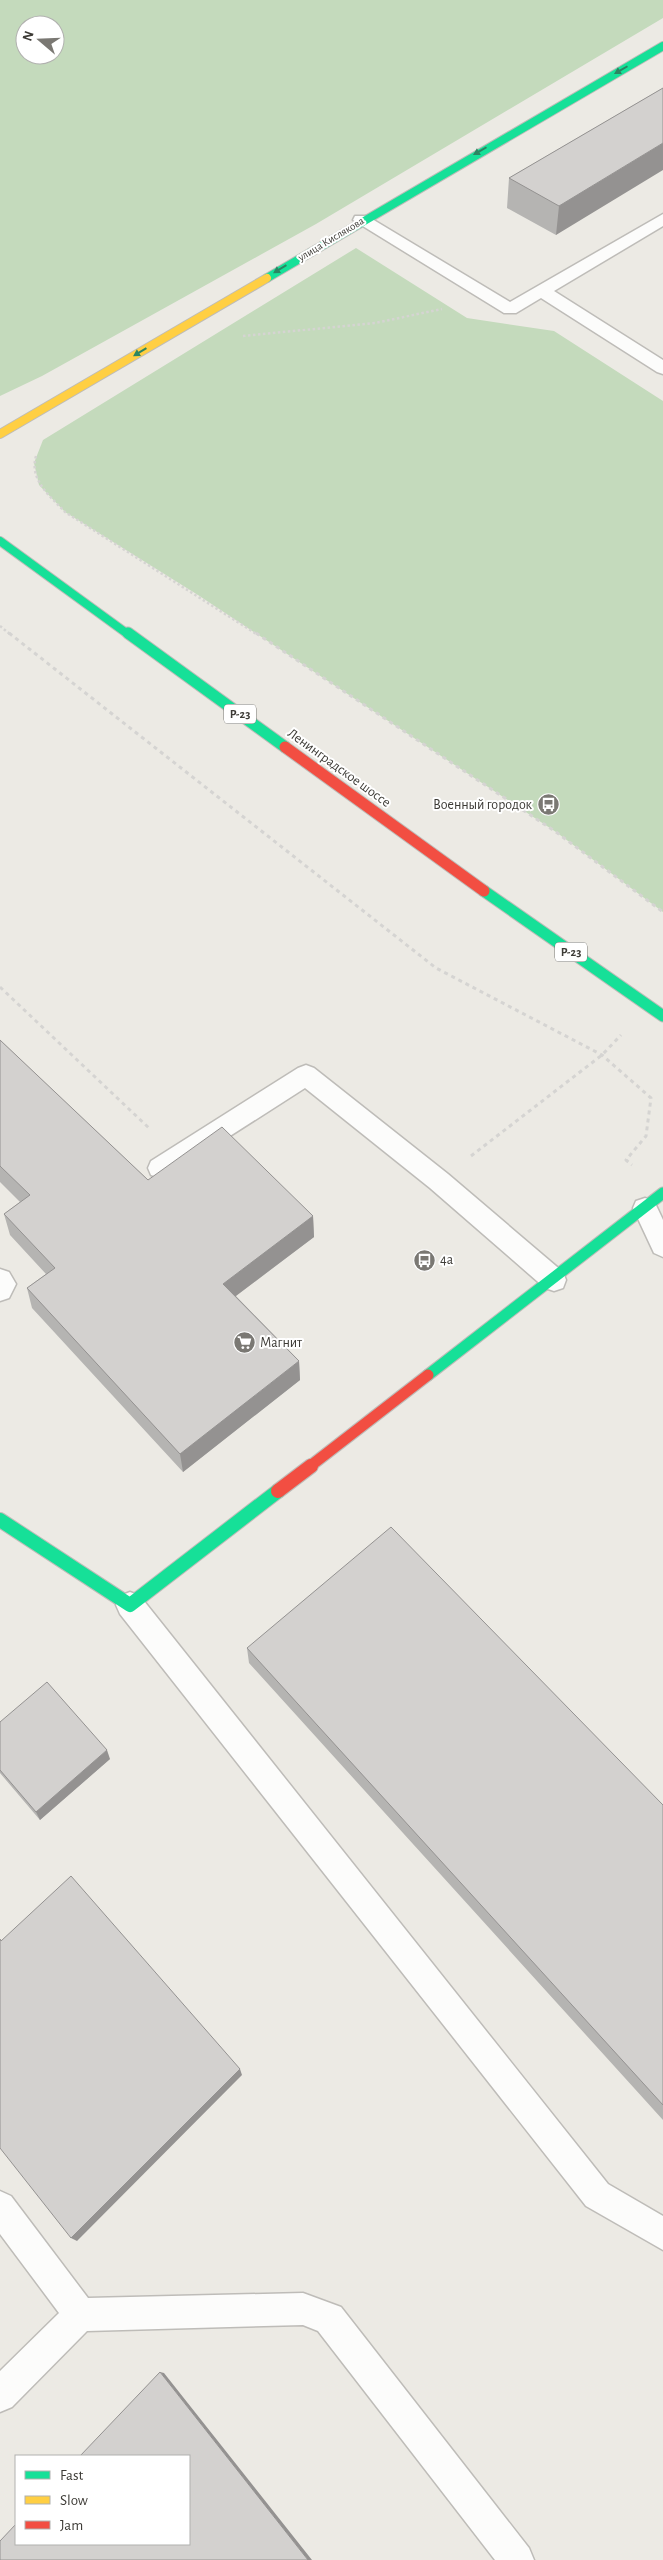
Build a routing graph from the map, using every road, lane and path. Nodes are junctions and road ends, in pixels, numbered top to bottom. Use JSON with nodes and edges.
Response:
{"nodes":[{"id":1,"x":663,"y":46,"type":"edge"},
{"id":2,"x":663,"y":219,"type":"edge"},
{"id":3,"x":362,"y":220,"type":"junction"},
{"id":4,"x":542,"y":290,"type":"junction"},
{"id":5,"x":492,"y":298,"type":"junction"},
{"id":6,"x":237,"y":336,"type":"dead end"},
{"id":7,"x":663,"y":368,"type":"edge"},
{"id":8,"x":0,"y":434,"type":"edge"},
{"id":9,"x":37,"y":455,"type":"dead end"},
{"id":10,"x":0,"y":541,"type":"edge"},
{"id":11,"x":0,"y":626,"type":"edge"},
{"id":12,"x":663,"y":912,"type":"edge"},
{"id":13,"x":0,"y":987,"type":"edge"},
{"id":14,"x":648,"y":1006,"type":"junction"},
{"id":15,"x":663,"y":1016,"type":"edge"},
{"id":16,"x":602,"y":1055,"type":"junction"},
{"id":17,"x":169,"y":1162,"type":"joint"},
{"id":18,"x":439,"y":1181,"type":"junction"},
{"id":19,"x":656,"y":1199,"type":"edge"},
{"id":20,"x":663,"y":1246,"type":"edge"},
{"id":21,"x":0,"y":1280,"type":"edge"},
{"id":22,"x":554,"y":1280,"type":"junction"},
{"id":23,"x":0,"y":1290,"type":"edge"},
{"id":24,"x":0,"y":1520,"type":"edge"},
{"id":25,"x":130,"y":1605,"type":"junction"},
{"id":26,"x":0,"y":2207,"type":"edge"},
{"id":27,"x":663,"y":2234,"type":"edge"},
{"id":28,"x":80,"y":2315,"type":"junction"},
{"id":29,"x":0,"y":2394,"type":"edge"},
{"id":30,"x":517,"y":2560,"type":"edge"}],
"edges":[{"from":1,"to":3,"type":"main road","name":"улица Кислякова","one_way":true},
{"from":2,"to":4,"type":"lane"},
{"from":3,"to":5,"type":"lane"},
{"from":3,"to":8,"type":"main road","name":"улица Кислякова","one_way":true},
{"from":4,"to":5,"type":"lane"},
{"from":4,"to":7,"type":"lane"},
{"from":5,"to":6,"type":"path"},
{"from":9,"to":12,"type":"path"},
{"from":10,"to":14,"type":"main road","name":"Ленинградское шоссе","number":"Р-23"},
{"from":11,"to":16,"type":"path"},
{"from":13,"to":17,"type":"path"},
{"from":14,"to":15,"type":"main road","name":"Ленинградское шоссе","number":"Р-23"},
{"from":14,"to":16,"type":"path"},
{"from":16,"to":18,"type":"path"},
{"from":16,"to":19,"type":"path"},
{"from":17,"to":18,"type":"lane"},
{"from":18,"to":22,"type":"lane"},
{"from":19,"to":20,"type":"lane"},
{"from":19,"to":22,"type":"main road"},
{"from":21,"to":23,"type":"lane"},
{"from":22,"to":25,"type":"main road"},
{"from":24,"to":25,"type":"main road"},
{"from":25,"to":27,"type":"lane"},
{"from":26,"to":28,"type":"lane"},
{"from":28,"to":29,"type":"lane"},
{"from":28,"to":30,"type":"lane"}]}
